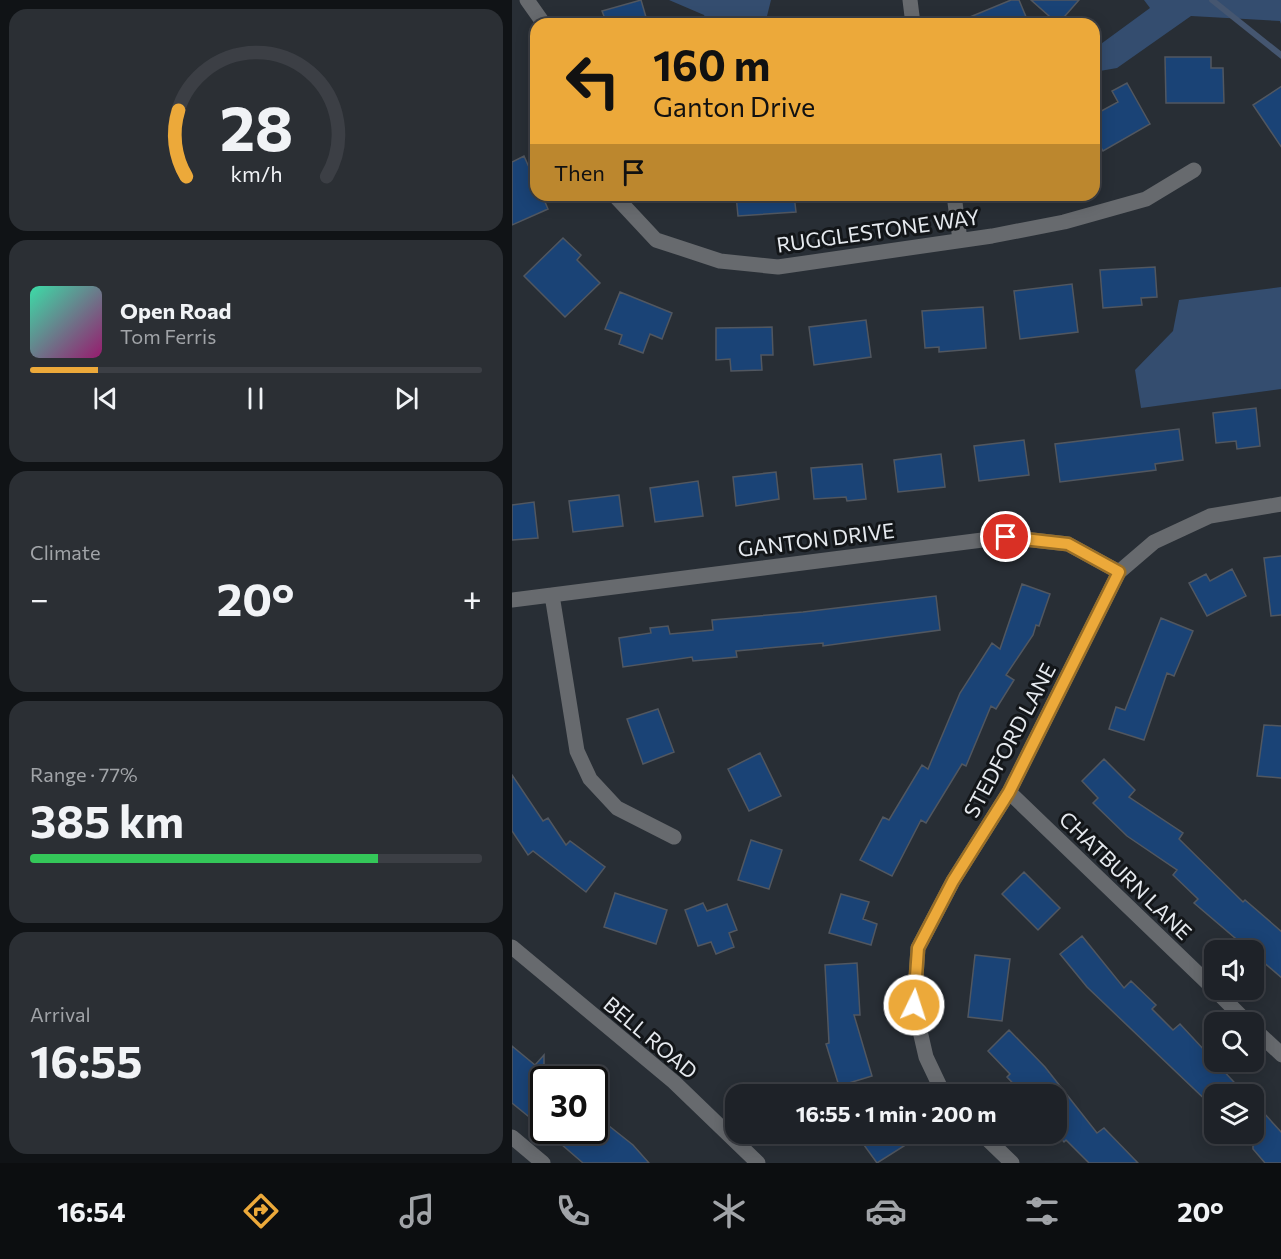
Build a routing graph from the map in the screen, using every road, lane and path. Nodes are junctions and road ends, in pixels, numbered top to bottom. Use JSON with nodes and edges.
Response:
{"nodes":[{"id":1,"x":527,"y":0,"type":"edge"},
{"id":2,"x":910,"y":0,"type":"edge"},
{"id":3,"x":540,"y":18,"type":"edge"},
{"id":4,"x":912,"y":18,"type":"edge"},
{"id":5,"x":1194,"y":170,"type":"dead end"},
{"id":6,"x":620,"y":201,"type":"edge"},
{"id":7,"x":955,"y":201,"type":"edge"},
{"id":8,"x":960,"y":240,"type":"junction"},
{"id":9,"x":1282,"y":504,"type":"edge"},
{"id":10,"x":1119,"y":572,"type":"junction"},
{"id":11,"x":552,"y":595,"type":"junction"},
{"id":12,"x":512,"y":600,"type":"edge"},
{"id":13,"x":1009,"y":792,"type":"junction"},
{"id":14,"x":674,"y":837,"type":"dead end"},
{"id":15,"x":512,"y":947,"type":"edge"},
{"id":16,"x":1204,"y":980,"type":"edge"},
{"id":17,"x":1224,"y":1000,"type":"edge"},
{"id":18,"x":1237,"y":1012,"type":"edge"},
{"id":19,"x":1264,"y":1038,"type":"edge"},
{"id":20,"x":1282,"y":1054,"type":"edge"},
{"id":21,"x":939,"y":1084,"type":"edge"},
{"id":22,"x":512,"y":1137,"type":"edge"},
{"id":23,"x":992,"y":1144,"type":"edge"},
{"id":24,"x":544,"y":1163,"type":"edge"},
{"id":25,"x":758,"y":1163,"type":"edge"},
{"id":26,"x":1012,"y":1163,"type":"edge"}],
"edges":[{"from":1,"to":3,"type":"street"},
{"from":2,"to":4,"type":"street"},
{"from":5,"to":8,"type":"street","name":"RUGGLESTONE WAY"},
{"from":6,"to":8,"type":"street","name":"RUGGLESTONE WAY"},
{"from":7,"to":8,"type":"street"},
{"from":9,"to":10,"type":"street","name":"STEDFORD LANE"},
{"from":10,"to":11,"type":"street","name":"GANTON DRIVE"},
{"from":10,"to":13,"type":"street","name":"STEDFORD LANE"},
{"from":11,"to":12,"type":"street","name":"GANTON DRIVE"},
{"from":11,"to":14,"type":"street"},
{"from":13,"to":16,"type":"street","name":"CHATBURN LANE"},
{"from":13,"to":21,"type":"street","name":"STEDFORD LANE"},
{"from":15,"to":25,"type":"street","name":"BELL ROAD"},
{"from":17,"to":18,"type":"street","name":"CHATBURN LANE"},
{"from":19,"to":20,"type":"street"},
{"from":22,"to":24,"type":"street"},
{"from":23,"to":26,"type":"street"}]}
